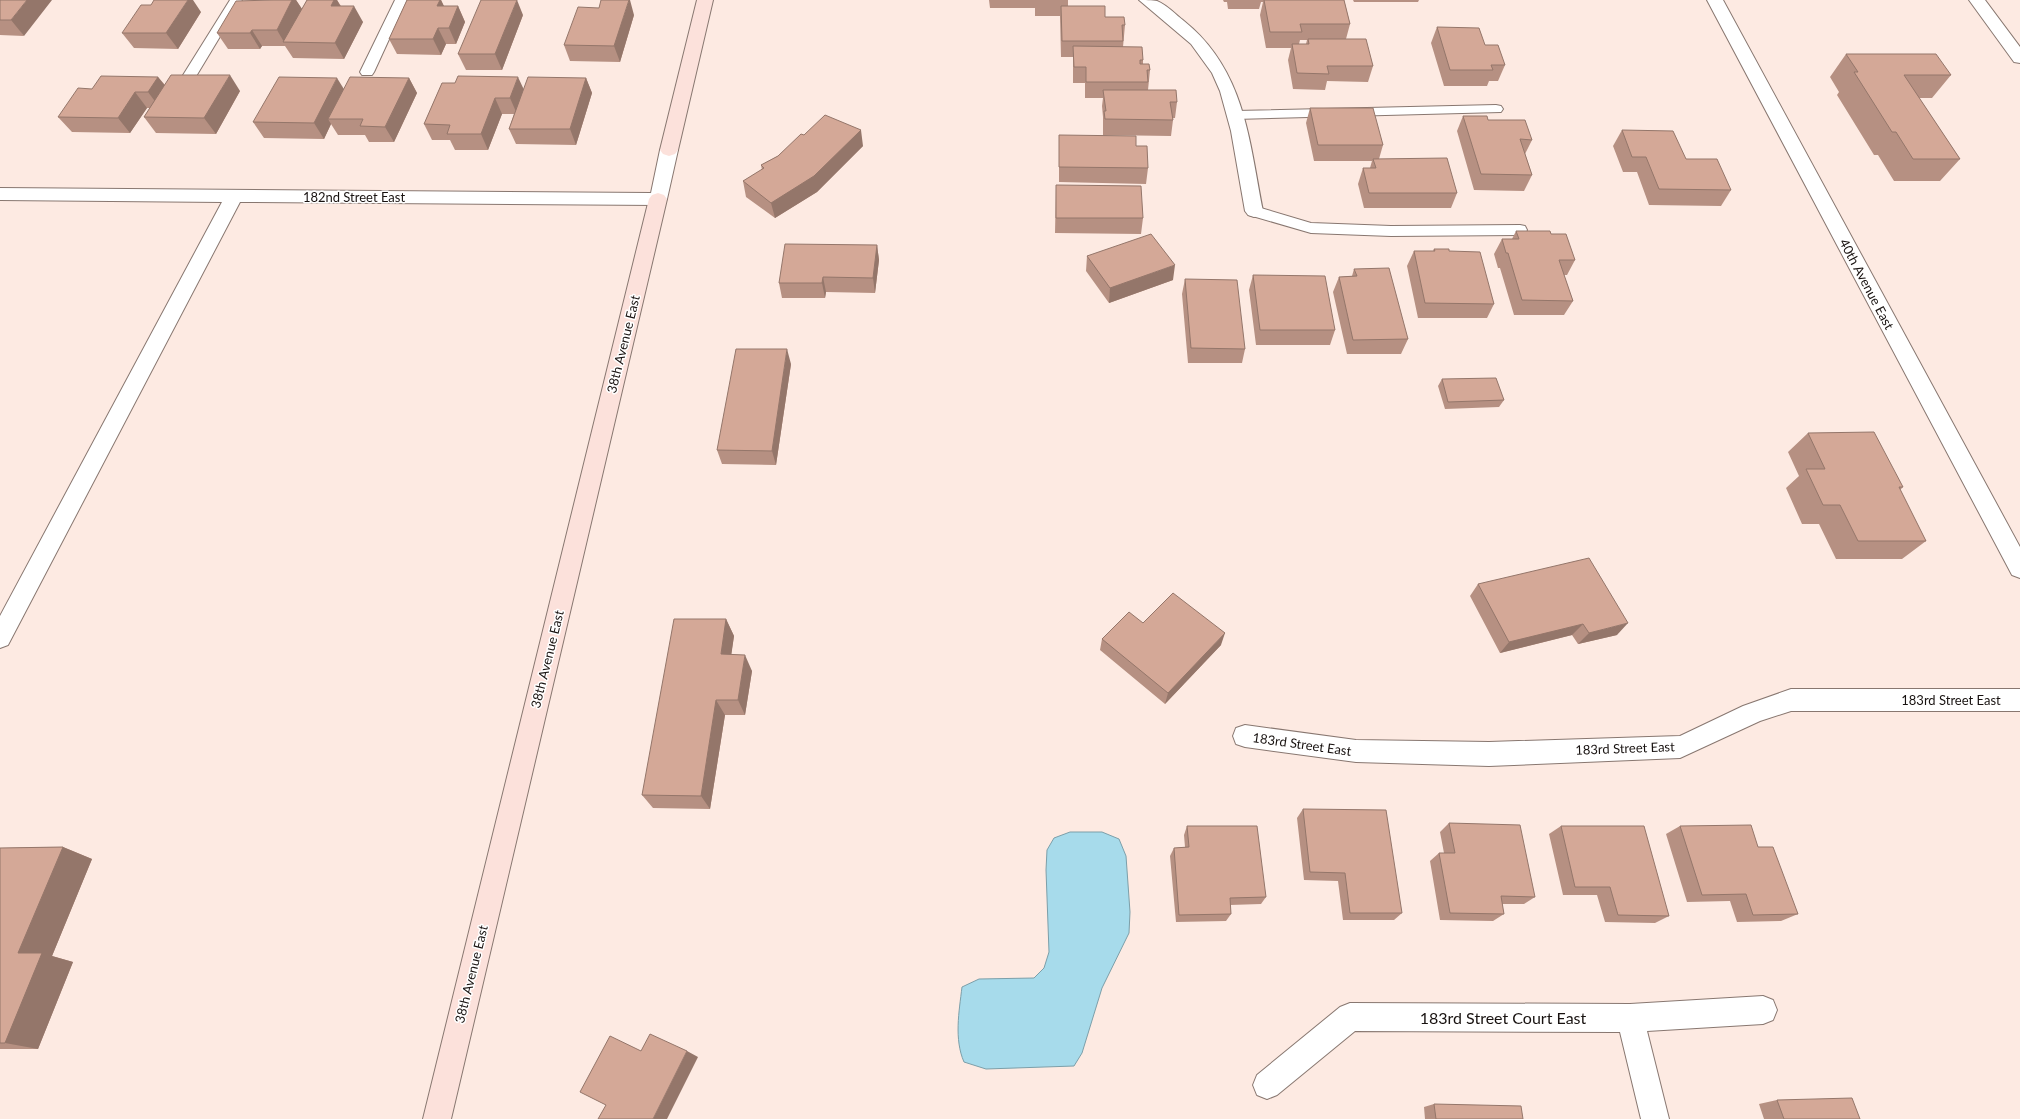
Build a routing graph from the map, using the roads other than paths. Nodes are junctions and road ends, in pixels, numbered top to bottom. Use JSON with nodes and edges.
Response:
{"nodes":[{"id":1,"x":236,"y":0,"type":"edge"},
{"id":2,"x":401,"y":0,"type":"edge"},
{"id":3,"x":706,"y":0,"type":"edge"},
{"id":4,"x":1147,"y":0,"type":"edge"},
{"id":5,"x":1715,"y":0,"type":"edge"},
{"id":6,"x":1977,"y":0,"type":"edge"},
{"id":7,"x":2020,"y":58,"type":"edge"},
{"id":8,"x":367,"y":72,"type":"dead end"},
{"id":9,"x":187,"y":80,"type":"edge"},
{"id":10,"x":1496,"y":109,"type":"dead end"},
{"id":11,"x":1235,"y":115,"type":"junction"},
{"id":12,"x":0,"y":194,"type":"edge"},
{"id":13,"x":234,"y":196,"type":"junction"},
{"id":14,"x":658,"y":199,"type":"junction"},
{"id":15,"x":1254,"y":211,"type":"joint"},
{"id":16,"x":1520,"y":230,"type":"edge"},
{"id":17,"x":2020,"y":568,"type":"edge"},
{"id":18,"x":0,"y":638,"type":"edge"},
{"id":19,"x":2020,"y":700,"type":"edge"},
{"id":20,"x":1245,"y":736,"type":"dead end"},
{"id":21,"x":1763,"y":1010,"type":"dead end"},
{"id":22,"x":1630,"y":1018,"type":"junction"},
{"id":23,"x":1267,"y":1085,"type":"dead end"},
{"id":24,"x":437,"y":1119,"type":"edge"},
{"id":25,"x":1655,"y":1119,"type":"edge"}],
"edges":[{"from":1,"to":9,"type":"lane"},
{"from":2,"to":8,"type":"lane"},
{"from":3,"to":14,"type":"street"},
{"from":4,"to":11,"type":"street"},
{"from":5,"to":17,"type":"street","name":"40th Avenue East"},
{"from":6,"to":7,"type":"street"},
{"from":10,"to":11,"type":"lane"},
{"from":11,"to":15,"type":"street"},
{"from":12,"to":13,"type":"street","name":"182nd Street East"},
{"from":13,"to":14,"type":"street","name":"182nd Street East"},
{"from":13,"to":18,"type":"street"},
{"from":14,"to":24,"type":"street","name":"38th Avenue East"},
{"from":15,"to":16,"type":"lane"},
{"from":19,"to":20,"type":"street","name":"183rd Street East"},
{"from":21,"to":22,"type":"street","name":"183rd Street Court East"},
{"from":22,"to":23,"type":"street","name":"183rd Street Court East"},
{"from":22,"to":25,"type":"street"}]}
